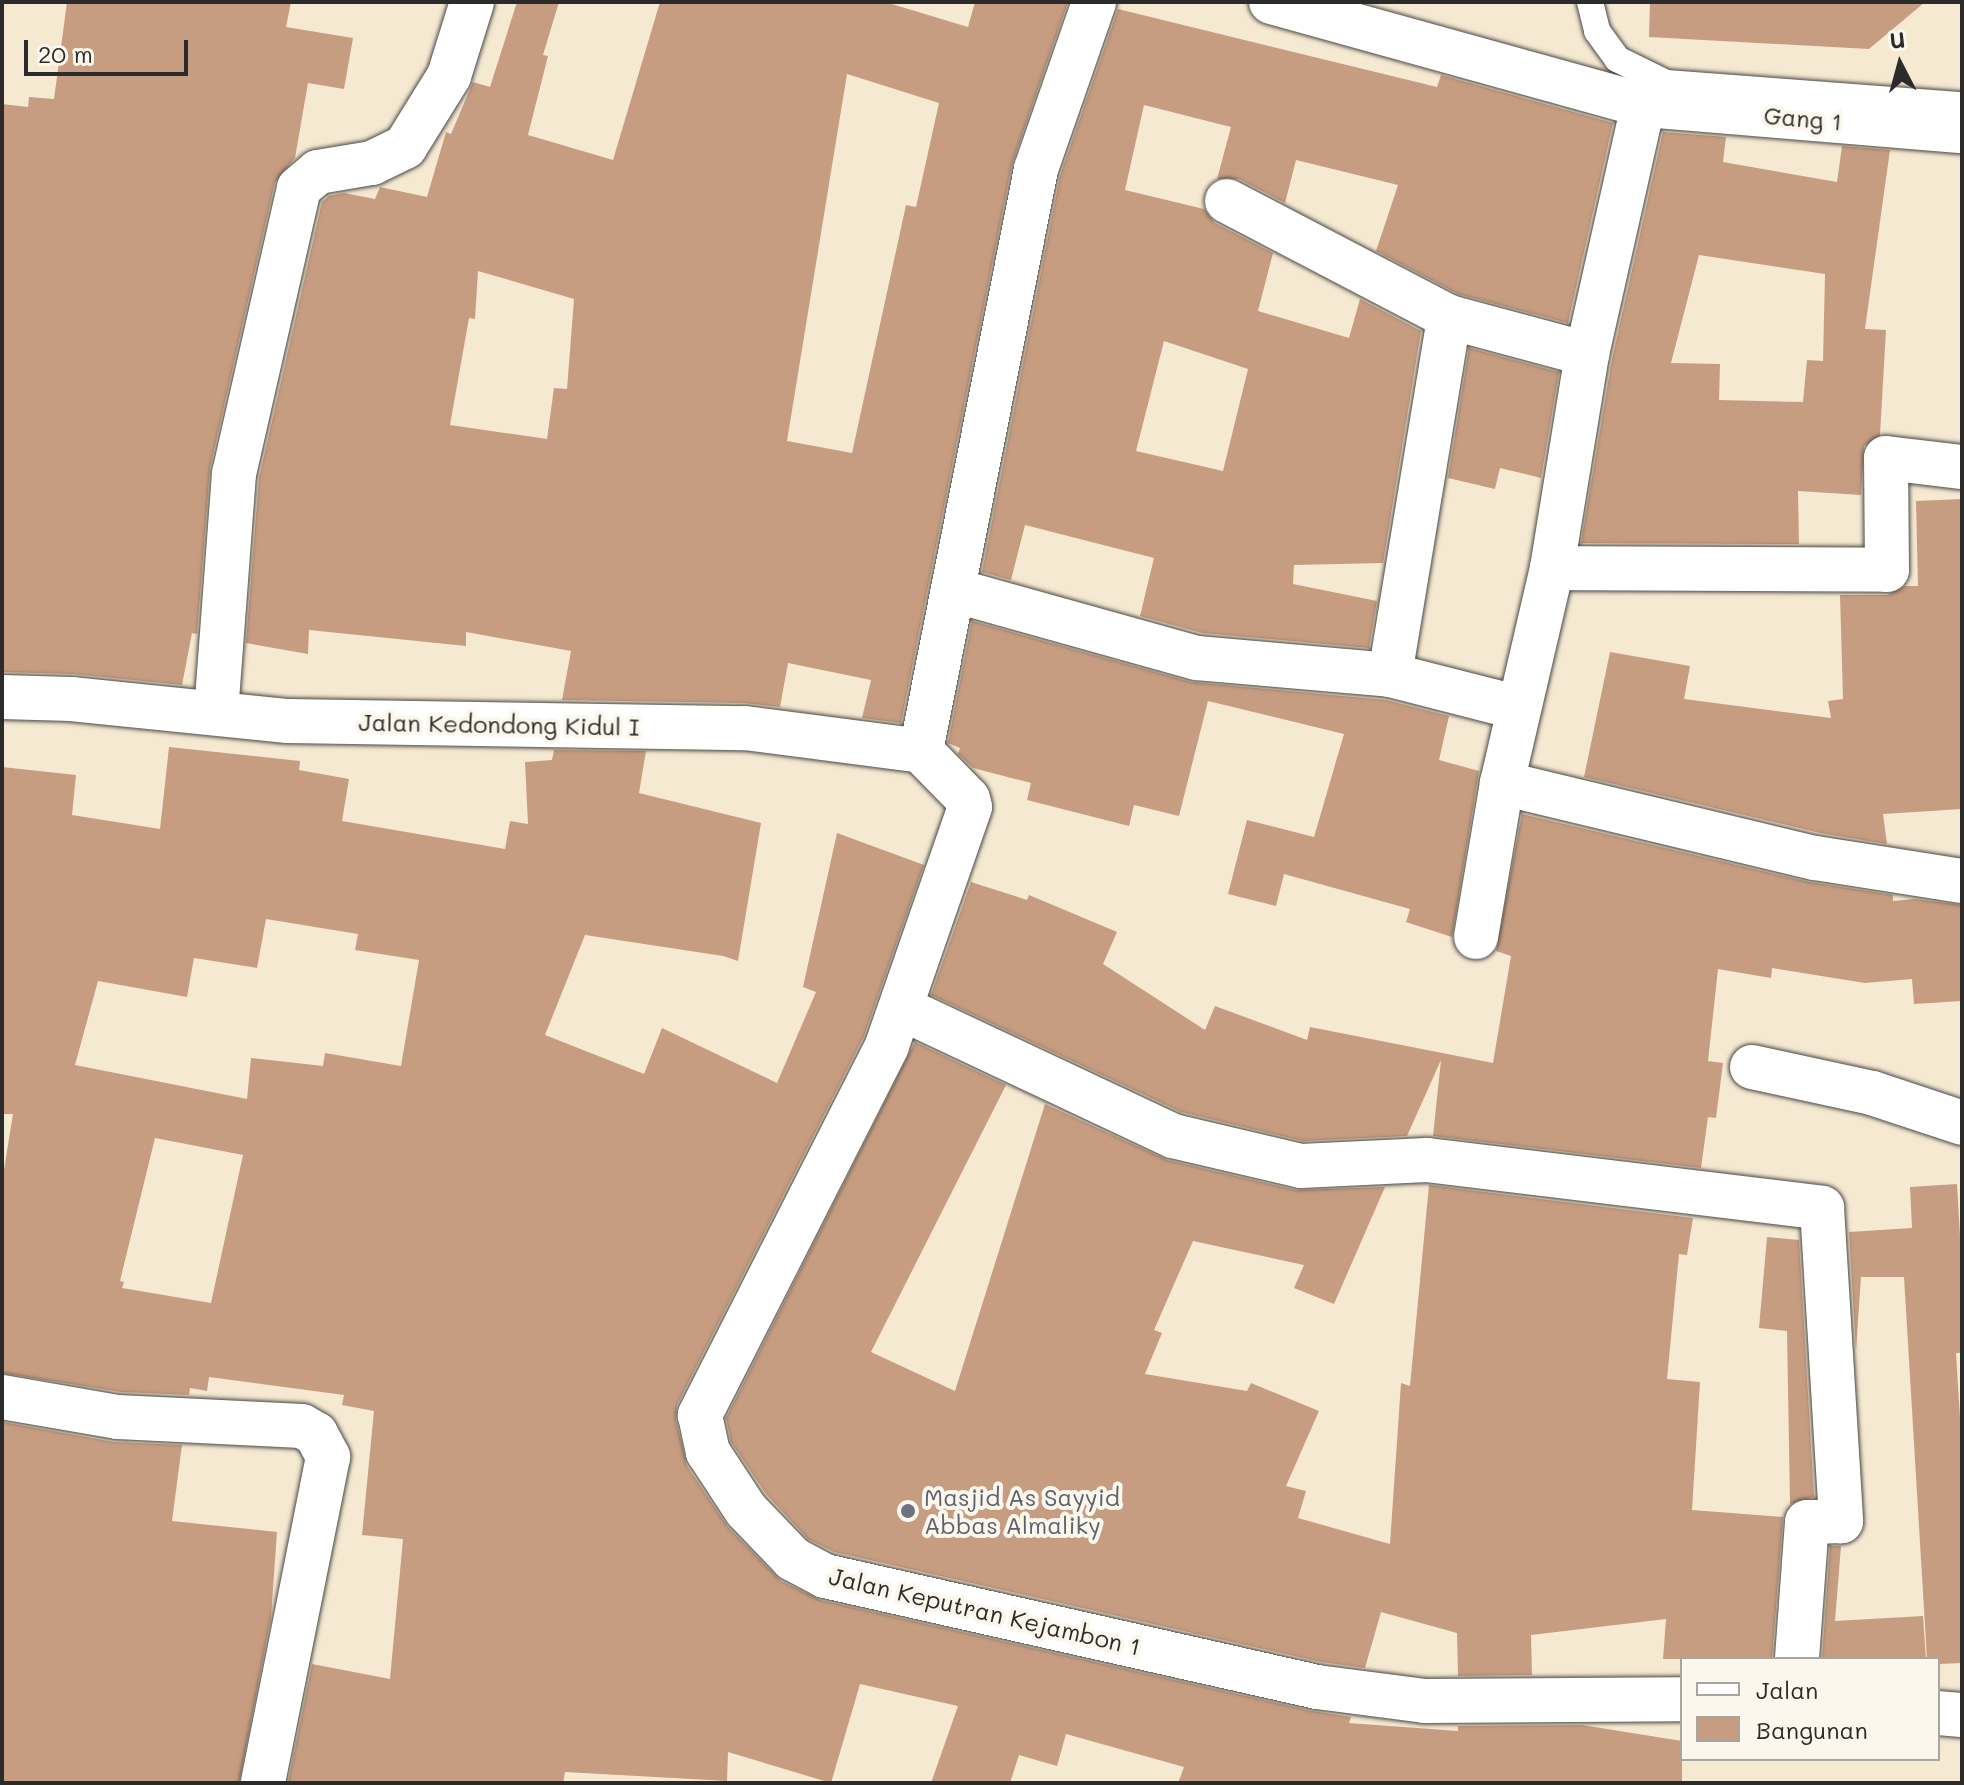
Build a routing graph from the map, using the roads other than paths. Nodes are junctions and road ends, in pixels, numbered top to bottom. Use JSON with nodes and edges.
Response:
{"nodes":[{"id":1,"x":472,"y":2,"type":"edge"},
{"id":2,"x":1094,"y":2,"type":"edge"},
{"id":3,"x":1271,"y":2,"type":"edge"},
{"id":4,"x":1590,"y":2,"type":"edge"},
{"id":5,"x":1643,"y":105,"type":"junction"},
{"id":6,"x":1962,"y":105,"type":"edge"},
{"id":7,"x":1962,"y":131,"type":"edge"},
{"id":8,"x":1227,"y":201,"type":"dead end"},
{"id":9,"x":1449,"y":317,"type":"junction"},
{"id":10,"x":1587,"y":354,"type":"junction"},
{"id":11,"x":1962,"y":467,"type":"edge"},
{"id":12,"x":1552,"y":568,"type":"junction"},
{"id":13,"x":953,"y":590,"type":"junction"},
{"id":14,"x":1390,"y":675,"type":"junction"},
{"id":15,"x":2,"y":697,"type":"edge"},
{"id":16,"x":1519,"y":708,"type":"junction"},
{"id":17,"x":216,"y":713,"type":"junction"},
{"id":18,"x":921,"y":751,"type":"junction"},
{"id":19,"x":1502,"y":783,"type":"junction"},
{"id":20,"x":1962,"y":881,"type":"edge"},
{"id":21,"x":1476,"y":937,"type":"dead end"},
{"id":22,"x":901,"y":1008,"type":"junction"},
{"id":23,"x":1752,"y":1067,"type":"dead end"},
{"id":24,"x":1962,"y":1123,"type":"edge"},
{"id":25,"x":2,"y":1397,"type":"edge"},
{"id":26,"x":1797,"y":1657,"type":"edge"},
{"id":27,"x":1680,"y":1699,"type":"edge"},
{"id":28,"x":1940,"y":1713,"type":"edge"},
{"id":29,"x":1962,"y":1715,"type":"edge"},
{"id":30,"x":263,"y":1783,"type":"edge"}],
"edges":[{"from":1,"to":17,"type":"street"},
{"from":2,"to":13,"type":"street"},
{"from":3,"to":5,"type":"street","name":"Gang 1"},
{"from":4,"to":6,"type":"lane"},
{"from":5,"to":7,"type":"street","name":"Gang 1"},
{"from":5,"to":10,"type":"street"},
{"from":8,"to":9,"type":"street"},
{"from":9,"to":10,"type":"street"},
{"from":9,"to":14,"type":"street"},
{"from":10,"to":12,"type":"street"},
{"from":11,"to":12,"type":"street"},
{"from":12,"to":16,"type":"street"},
{"from":13,"to":14,"type":"street"},
{"from":13,"to":18,"type":"street"},
{"from":14,"to":16,"type":"street"},
{"from":15,"to":17,"type":"street","name":"Jalan Kedondong Kidul I"},
{"from":16,"to":19,"type":"street"},
{"from":17,"to":18,"type":"street","name":"Jalan Kedondong Kidul I"},
{"from":18,"to":22,"type":"street","name":"Jalan Keputran Kejambon 1"},
{"from":19,"to":20,"type":"street"},
{"from":19,"to":21,"type":"street"},
{"from":22,"to":26,"type":"street"},
{"from":22,"to":27,"type":"street","name":"Jalan Keputran Kejambon 1"},
{"from":23,"to":24,"type":"street"},
{"from":25,"to":30,"type":"street"},
{"from":28,"to":29,"type":"street"}]}
